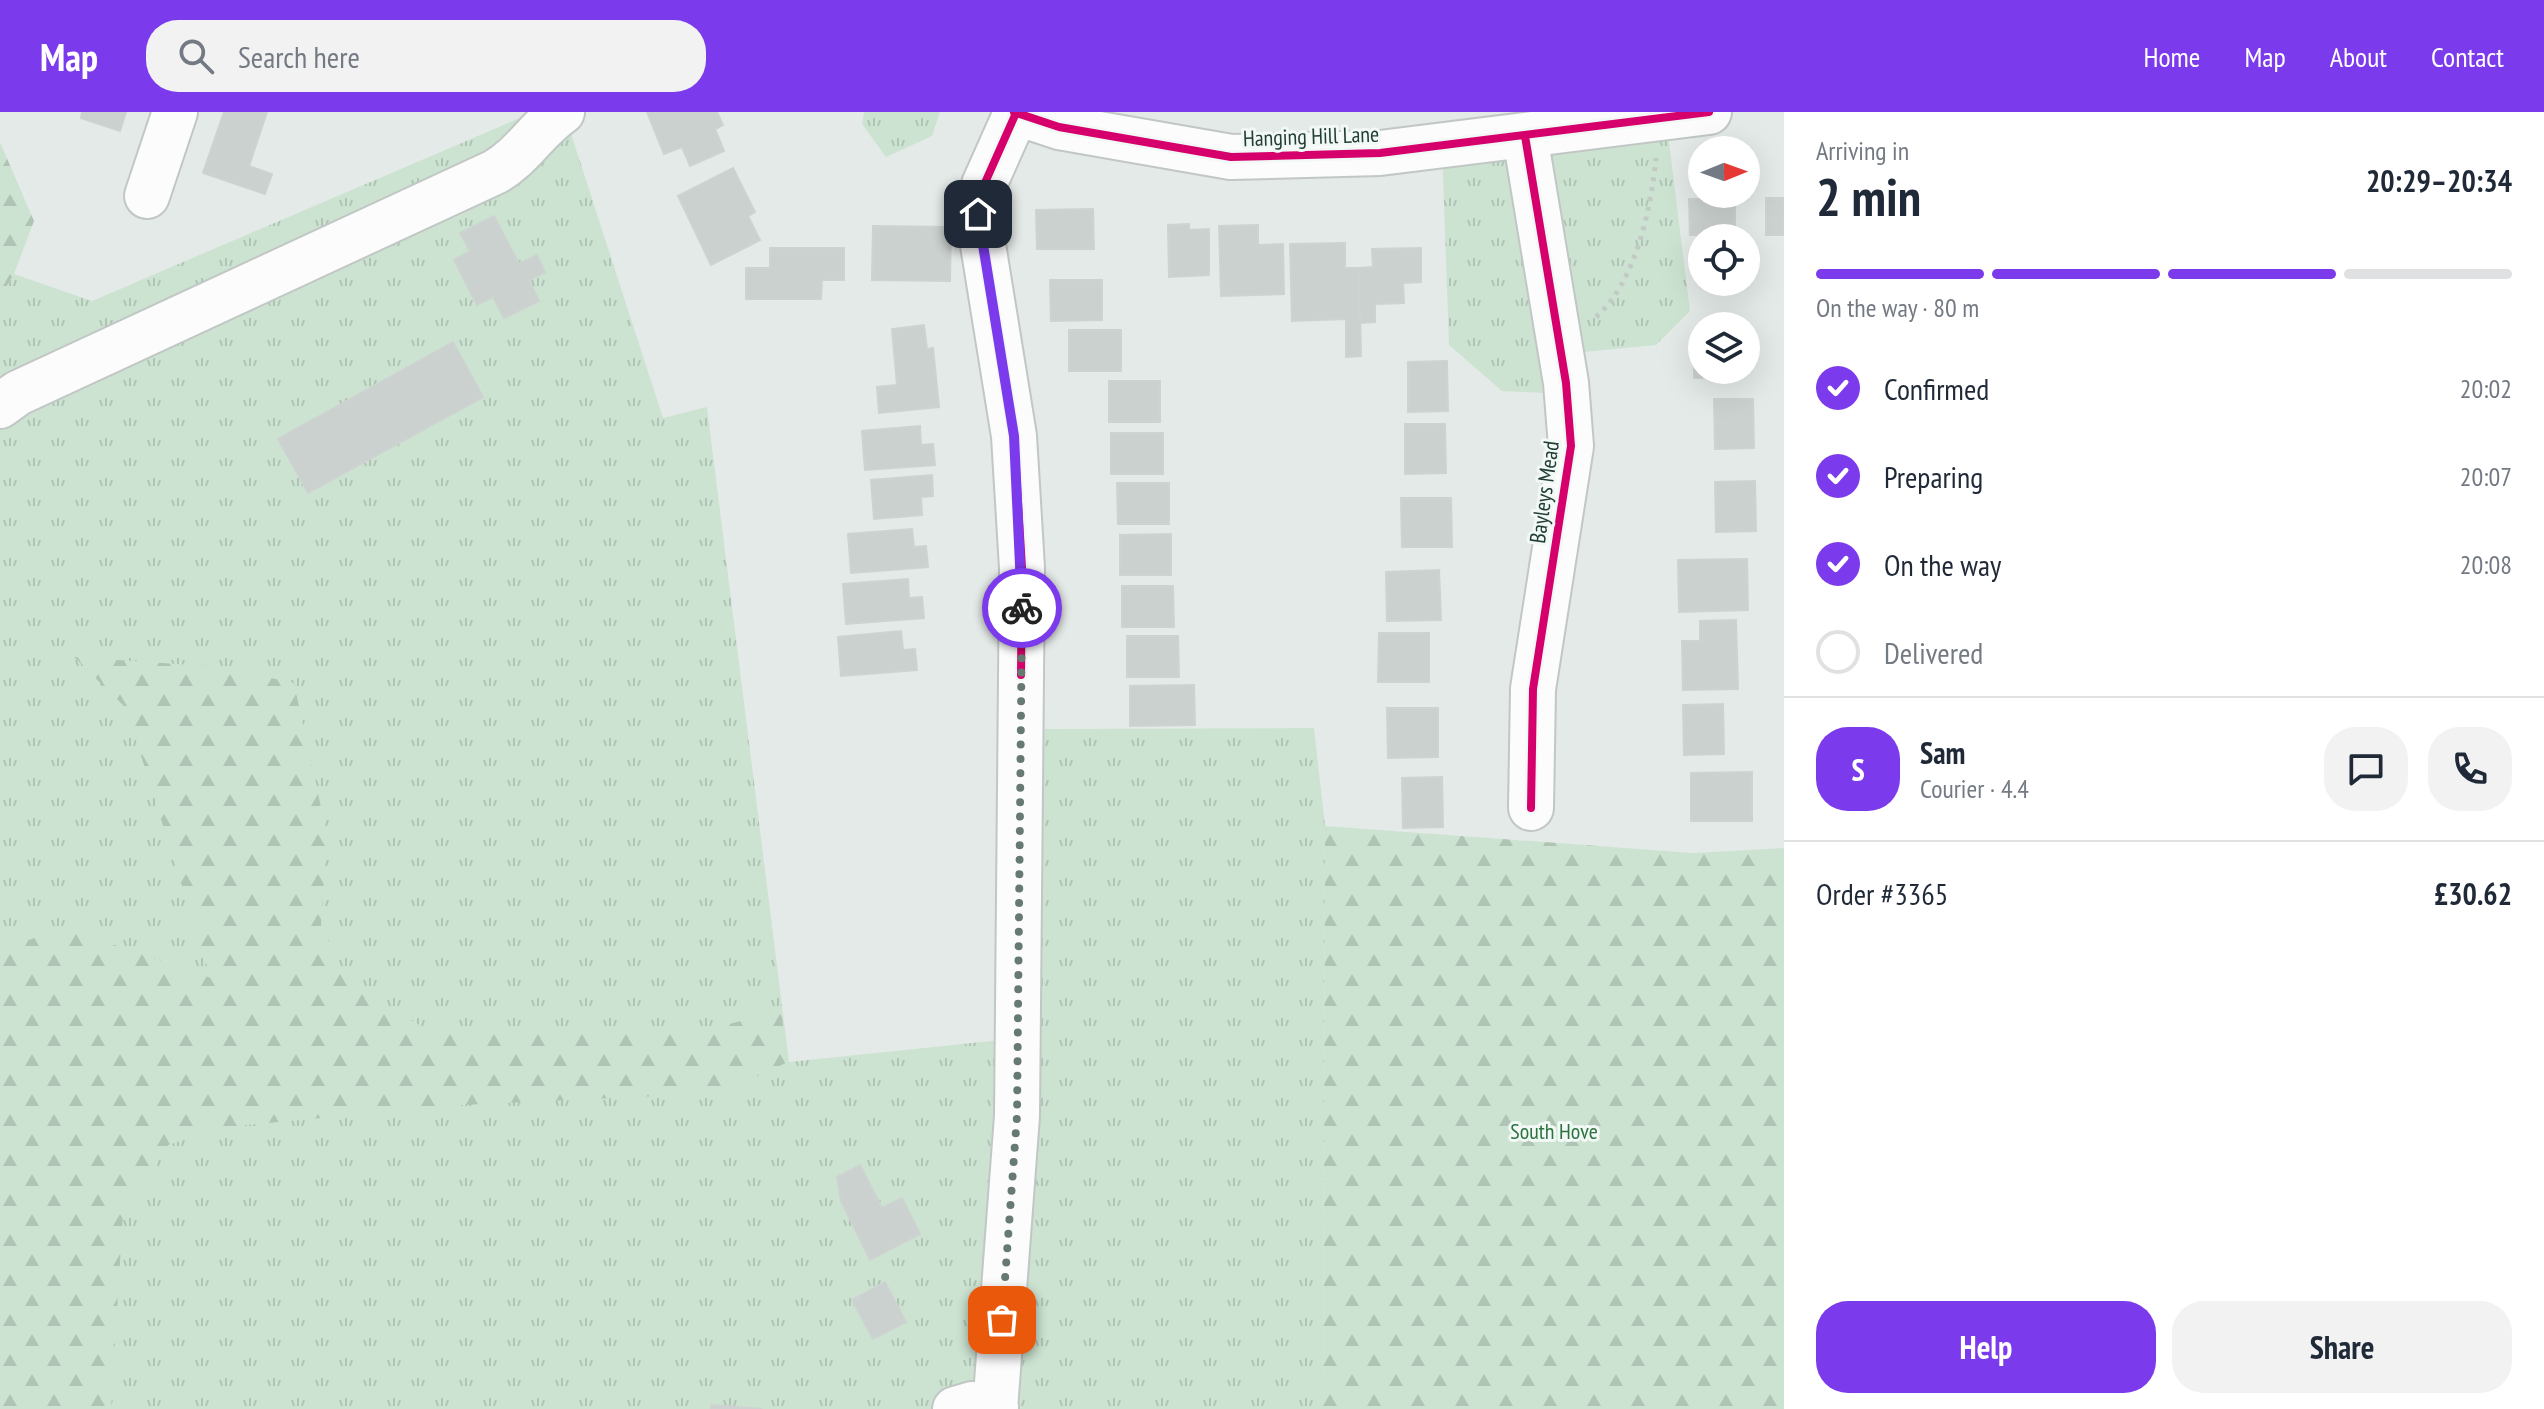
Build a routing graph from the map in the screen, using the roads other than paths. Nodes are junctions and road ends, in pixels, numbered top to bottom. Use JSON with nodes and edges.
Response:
{"nodes":[{"id":1,"x":175,"y":112,"type":"edge"},
{"id":2,"x":562,"y":112,"type":"edge"},
{"id":3,"x":1709,"y":112,"type":"edge"},
{"id":4,"x":1015,"y":113,"type":"edge"},
{"id":5,"x":1525,"y":136,"type":"junction"},
{"id":6,"x":147,"y":196,"type":"dead end"},
{"id":7,"x":0,"y":406,"type":"edge"},
{"id":8,"x":1531,"y":808,"type":"dead end"},
{"id":9,"x":982,"y":1408,"type":"edge"}],
"edges":[{"from":1,"to":6,"type":"street"},
{"from":2,"to":7,"type":"street"},
{"from":3,"to":5,"type":"street","name":"Hanging Hill Lane"},
{"from":4,"to":5,"type":"street","name":"Hanging Hill Lane"},
{"from":4,"to":9,"type":"street"},
{"from":5,"to":8,"type":"street","name":"Bayleys Mead"}]}
